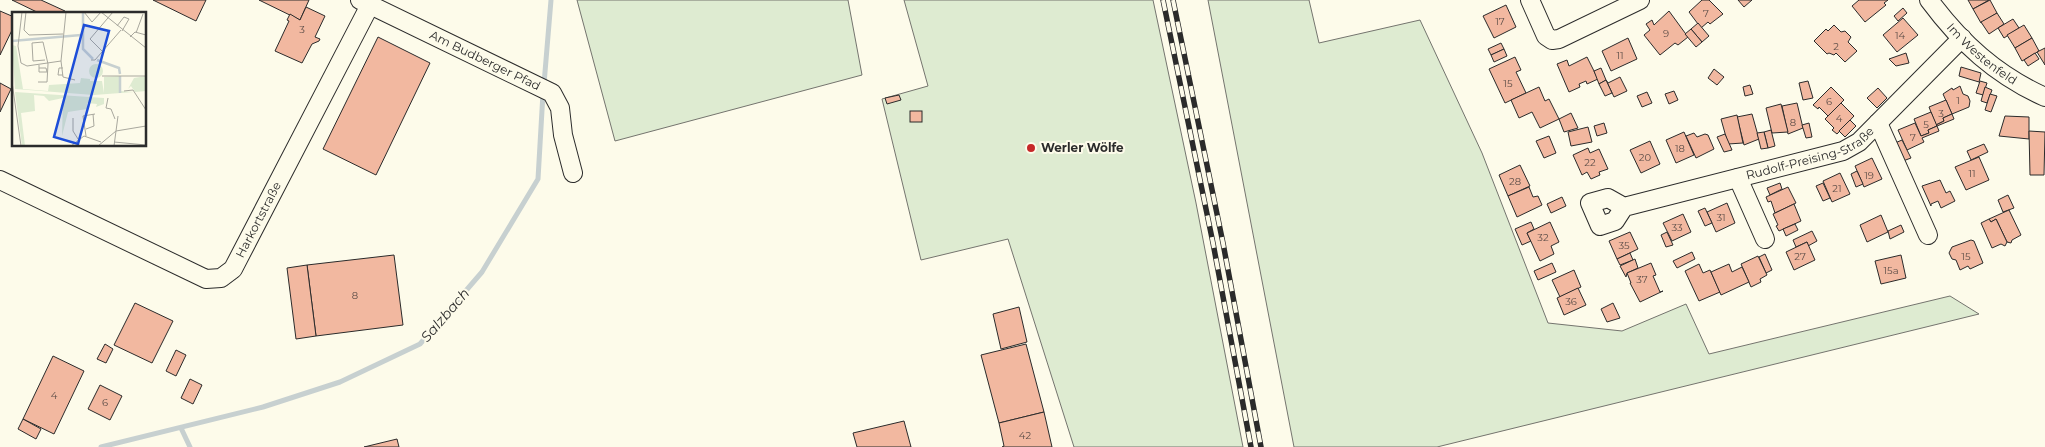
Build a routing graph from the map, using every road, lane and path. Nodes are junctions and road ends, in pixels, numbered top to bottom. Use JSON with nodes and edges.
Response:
{"nodes":[{"id":1,"x":1530,"y":0,"type":"edge"},
{"id":2,"x":1640,"y":0,"type":"edge"},
{"id":3,"x":1928,"y":0,"type":"edge"},
{"id":4,"x":365,"y":2,"type":"edge"},
{"id":5,"x":1962,"y":38,"type":"junction"},
{"id":6,"x":2045,"y":97,"type":"edge"},
{"id":7,"x":1878,"y":123,"type":"junction"},
{"id":8,"x":573,"y":173,"type":"dead end"},
{"id":9,"x":1738,"y":178,"type":"junction"},
{"id":10,"x":0,"y":180,"type":"edge"},
{"id":11,"x":1624,"y":207,"type":"dead end"},
{"id":12,"x":1928,"y":235,"type":"dead end"},
{"id":13,"x":1764,"y":239,"type":"dead end"}],
"edges":[{"from":1,"to":2,"type":"street"},
{"from":3,"to":5,"type":"street","name":"Im Westenfeld"},
{"from":4,"to":8,"type":"street","name":"Am Budberger Pfad"},
{"from":4,"to":10,"type":"street","name":"Harkortstraße"},
{"from":5,"to":6,"type":"street","name":"Im Westenfeld"},
{"from":5,"to":7,"type":"street","name":"Rudolf-Preising-Straße"},
{"from":7,"to":9,"type":"street","name":"Rudolf-Preising-Straße"},
{"from":7,"to":12,"type":"street","name":"Rudolf-Preising-Straße"},
{"from":9,"to":11,"type":"street","name":"Rudolf-Preising-Straße"},
{"from":9,"to":13,"type":"street","name":"Rudolf-Preising-Straße"}]}
